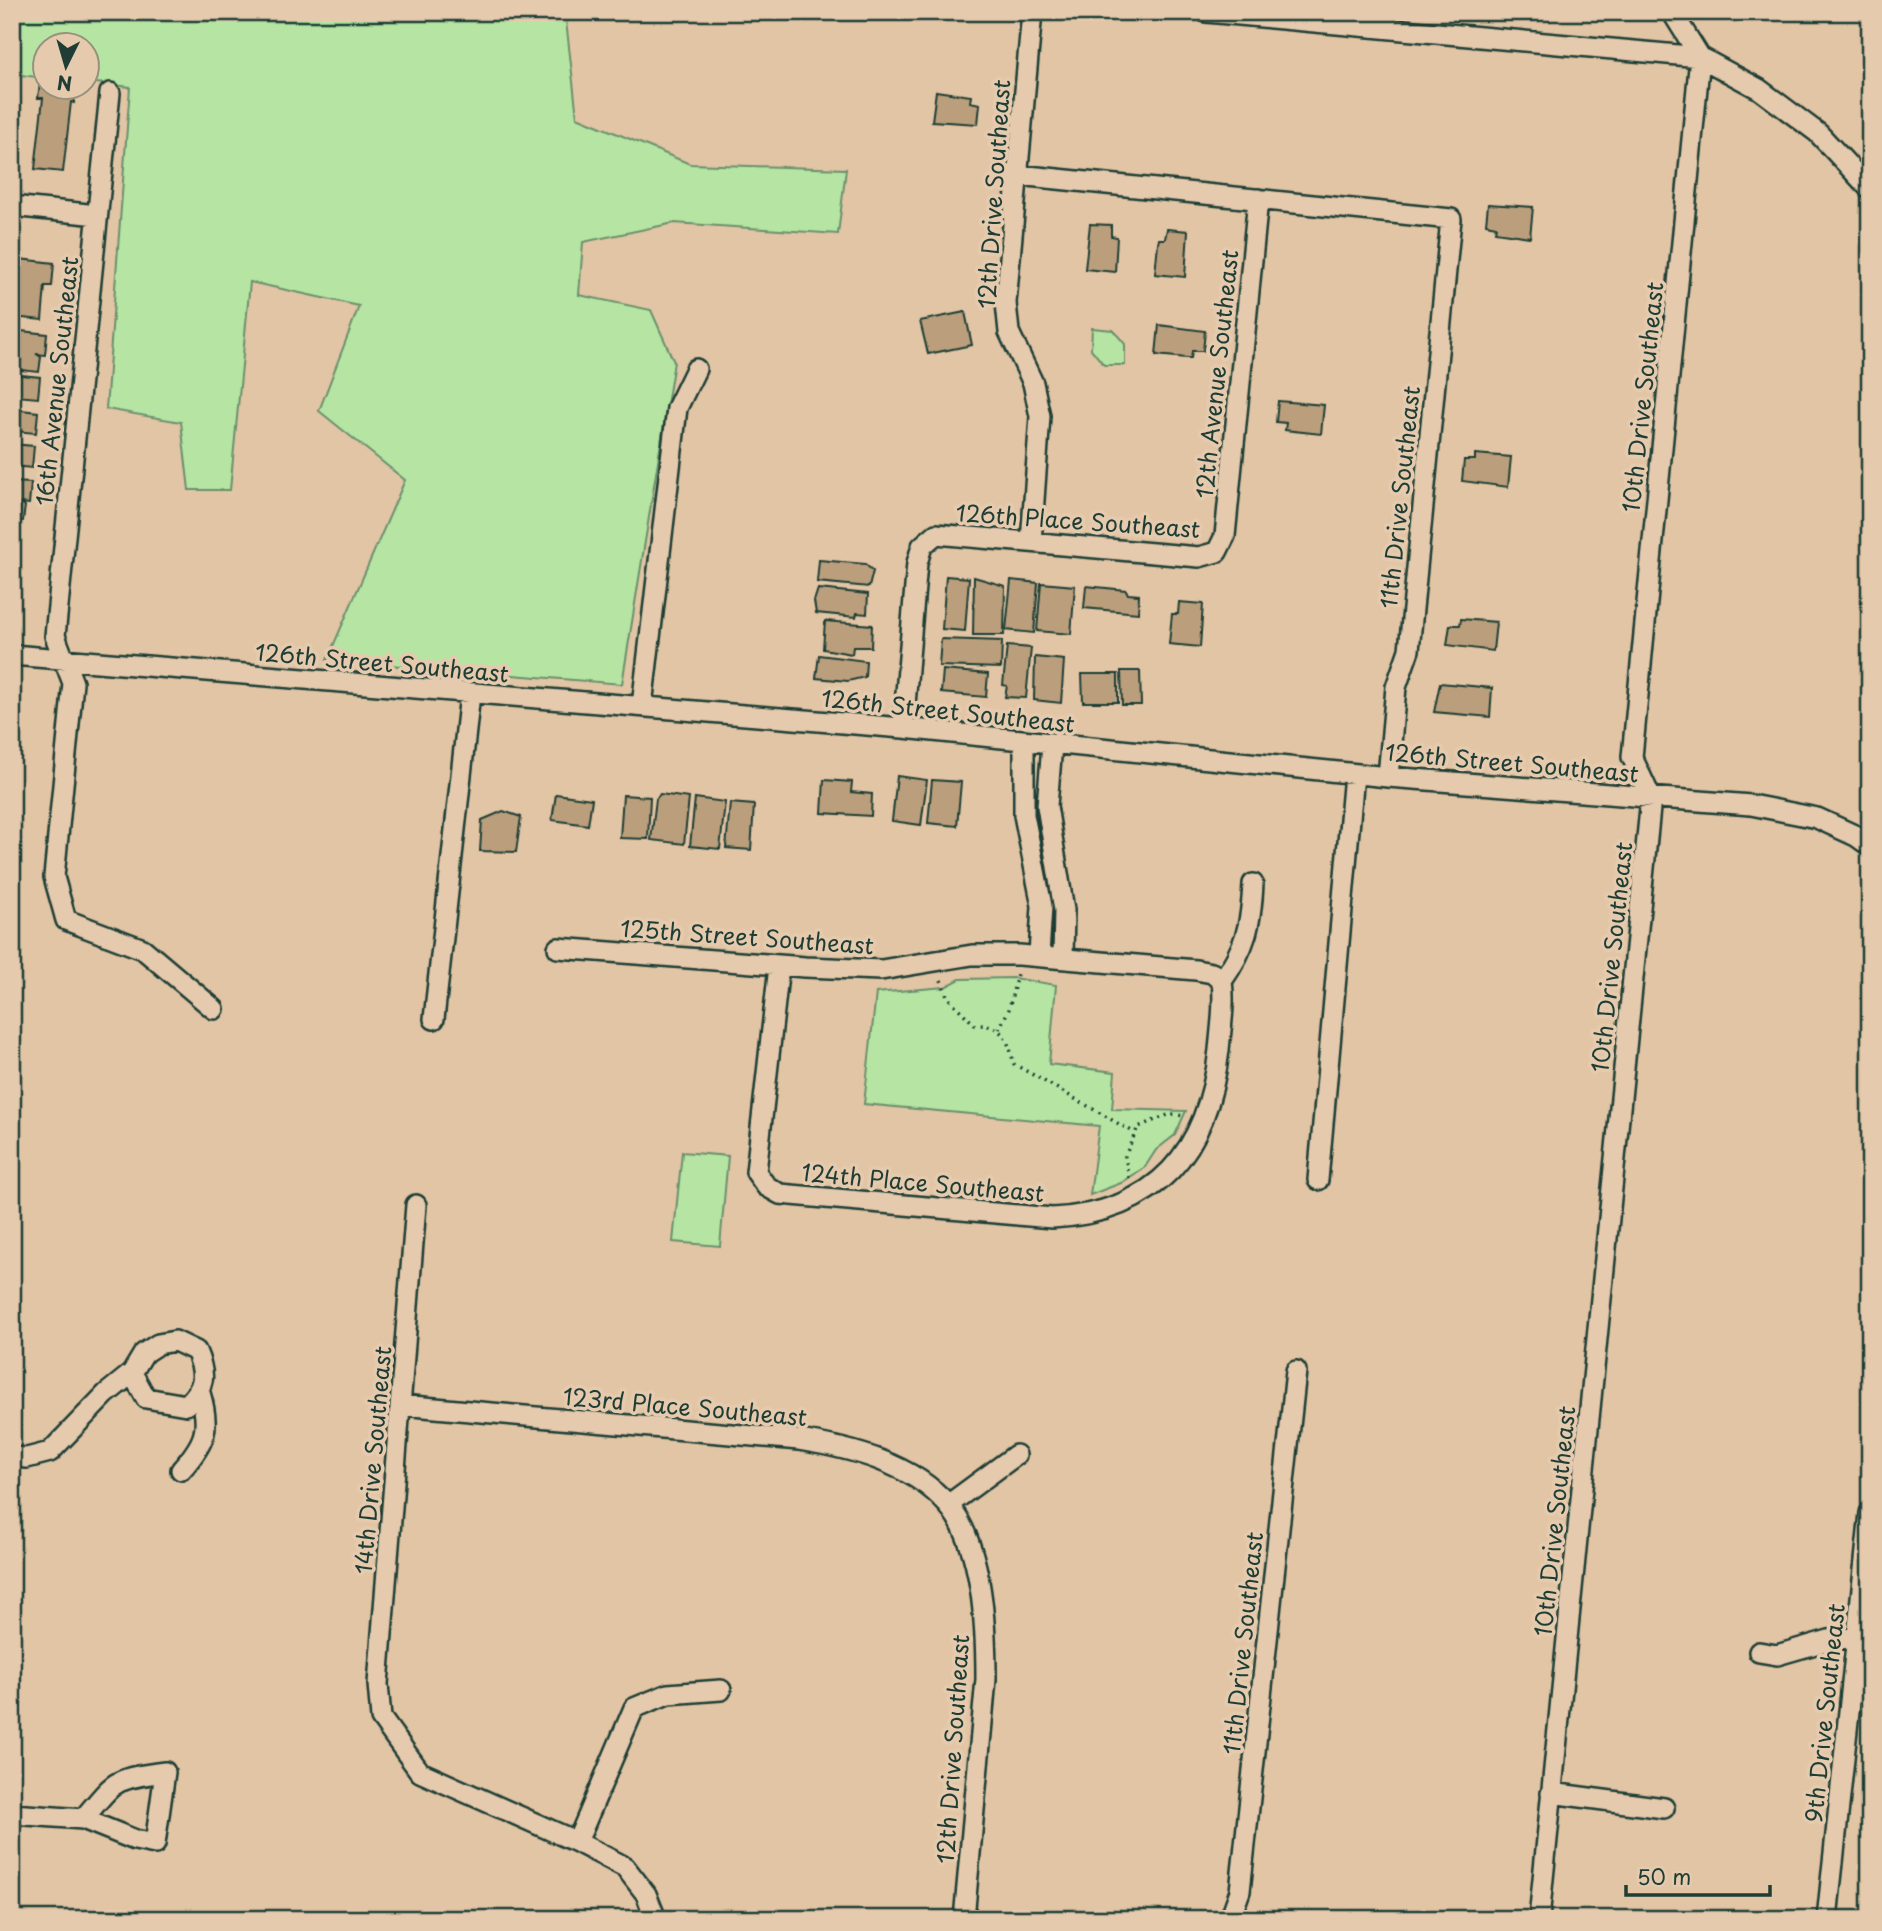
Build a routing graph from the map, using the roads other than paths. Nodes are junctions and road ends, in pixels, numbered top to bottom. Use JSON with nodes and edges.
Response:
{"nodes":[{"id":1,"x":1032,"y":12,"type":"edge"},
{"id":2,"x":1206,"y":12,"type":"edge"},
{"id":3,"x":1672,"y":12,"type":"edge"},
{"id":4,"x":1700,"y":57,"type":"junction"},
{"id":5,"x":110,"y":93,"type":"dead end"},
{"id":6,"x":1018,"y":175,"type":"junction"},
{"id":7,"x":1870,"y":189,"type":"edge"},
{"id":8,"x":1258,"y":199,"type":"junction"},
{"id":9,"x":12,"y":206,"type":"edge"},
{"id":10,"x":97,"y":215,"type":"junction"},
{"id":11,"x":696,"y":369,"type":"dead end"},
{"id":12,"x":1031,"y":541,"type":"junction"},
{"id":13,"x":1217,"y":552,"type":"joint"},
{"id":14,"x":12,"y":655,"type":"edge"},
{"id":15,"x":64,"y":661,"type":"junction"},
{"id":16,"x":470,"y":694,"type":"junction"},
{"id":17,"x":642,"y":706,"type":"junction"},
{"id":18,"x":903,"y":728,"type":"junction"},
{"id":19,"x":1024,"y":742,"type":"junction"},
{"id":20,"x":1052,"y":745,"type":"junction"},
{"id":21,"x":1354,"y":774,"type":"junction"},
{"id":22,"x":1388,"y":777,"type":"junction"},
{"id":23,"x":1651,"y":798,"type":"junction"},
{"id":24,"x":1870,"y":846,"type":"edge"},
{"id":25,"x":1253,"y":884,"type":"dead end"},
{"id":26,"x":558,"y":948,"type":"dead end"},
{"id":27,"x":1039,"y":955,"type":"junction"},
{"id":28,"x":1063,"y":958,"type":"junction"},
{"id":29,"x":779,"y":966,"type":"junction"},
{"id":30,"x":1222,"y":981,"type":"junction"},
{"id":31,"x":214,"y":1009,"type":"dead end"},
{"id":32,"x":435,"y":1018,"type":"dead end"},
{"id":33,"x":1318,"y":1180,"type":"dead end"},
{"id":34,"x":416,"y":1205,"type":"dead end"},
{"id":35,"x":1296,"y":1371,"type":"dead end"},
{"id":36,"x":132,"y":1373,"type":"junction"},
{"id":37,"x":200,"y":1393,"type":"junction"},
{"id":38,"x":401,"y":1405,"type":"junction"},
{"id":39,"x":1016,"y":1455,"type":"dead end"},
{"id":40,"x":12,"y":1457,"type":"edge"},
{"id":41,"x":181,"y":1470,"type":"dead end"},
{"id":42,"x":948,"y":1505,"type":"junction"},
{"id":43,"x":1870,"y":1513,"type":"edge"},
{"id":44,"x":1857,"y":1637,"type":"junction"},
{"id":45,"x":1759,"y":1652,"type":"dead end"},
{"id":46,"x":721,"y":1690,"type":"dead end"},
{"id":47,"x":1551,"y":1793,"type":"junction"},
{"id":48,"x":1664,"y":1808,"type":"dead end"},
{"id":49,"x":12,"y":1814,"type":"edge"},
{"id":50,"x":83,"y":1819,"type":"junction"},
{"id":51,"x":577,"y":1842,"type":"junction"},
{"id":52,"x":656,"y":1919,"type":"edge"},
{"id":53,"x":964,"y":1919,"type":"edge"},
{"id":54,"x":1230,"y":1919,"type":"edge"},
{"id":55,"x":1539,"y":1919,"type":"edge"},
{"id":56,"x":1827,"y":1919,"type":"edge"}],
"edges":[{"from":1,"to":6,"type":"street","name":"12th Drive Southeast"},
{"from":2,"to":4,"type":"street"},
{"from":3,"to":4,"type":"street"},
{"from":4,"to":7,"type":"street"},
{"from":4,"to":23,"type":"street","name":"10th Drive Southeast"},
{"from":5,"to":10,"type":"street","name":"16th Avenue Southeast"},
{"from":6,"to":8,"type":"street"},
{"from":6,"to":12,"type":"street","name":"12th Drive Southeast"},
{"from":8,"to":13,"type":"street","name":"12th Avenue Southeast"},
{"from":8,"to":22,"type":"street","name":"11th Drive Southeast"},
{"from":9,"to":10,"type":"street"},
{"from":10,"to":15,"type":"street","name":"16th Avenue Southeast"},
{"from":11,"to":17,"type":"street"},
{"from":12,"to":13,"type":"street","name":"126th Place Southeast"},
{"from":12,"to":18,"type":"street","name":"126th Place Southeast"},
{"from":14,"to":15,"type":"street","name":"126th Street Southeast"},
{"from":15,"to":16,"type":"street","name":"126th Street Southeast"},
{"from":15,"to":31,"type":"street","name":"16th Avenue Southeast"},
{"from":16,"to":17,"type":"street","name":"126th Street Southeast"},
{"from":16,"to":32,"type":"street"},
{"from":17,"to":18,"type":"street","name":"126th Street Southeast"},
{"from":18,"to":19,"type":"street","name":"126th Street Southeast"},
{"from":19,"to":20,"type":"street","name":"126th Street Southeast"},
{"from":19,"to":27,"type":"street"},
{"from":20,"to":21,"type":"street","name":"126th Street Southeast"},
{"from":20,"to":28,"type":"street"},
{"from":21,"to":22,"type":"street","name":"126th Street Southeast"},
{"from":21,"to":33,"type":"street"},
{"from":22,"to":23,"type":"street","name":"126th Street Southeast"},
{"from":23,"to":24,"type":"street","name":"126th Street Southeast"},
{"from":23,"to":47,"type":"street","name":"10th Drive Southeast"},
{"from":25,"to":30,"type":"street"},
{"from":26,"to":29,"type":"street","name":"125th Street Southeast"},
{"from":27,"to":28,"type":"street","name":"125th Street Southeast"},
{"from":27,"to":29,"type":"street","name":"125th Street Southeast"},
{"from":28,"to":30,"type":"street","name":"125th Street Southeast"},
{"from":29,"to":30,"type":"street","name":"124th Place Southeast"},
{"from":34,"to":38,"type":"street","name":"14th Drive Southeast"},
{"from":35,"to":54,"type":"street","name":"11th Drive Southeast"},
{"from":36,"to":37,"type":"street"},
{"from":36,"to":37,"type":"street"},
{"from":36,"to":40,"type":"street"},
{"from":37,"to":41,"type":"street"},
{"from":38,"to":42,"type":"street","name":"123rd Place Southeast"},
{"from":38,"to":51,"type":"street","name":"14th Drive Southeast"},
{"from":39,"to":42,"type":"street"},
{"from":42,"to":53,"type":"street","name":"12th Drive Southeast"},
{"from":43,"to":44,"type":"street","name":"9th Drive Southeast"},
{"from":44,"to":45,"type":"street"},
{"from":44,"to":56,"type":"street","name":"9th Drive Southeast"},
{"from":46,"to":51,"type":"street"},
{"from":47,"to":48,"type":"street"},
{"from":47,"to":55,"type":"street","name":"10th Drive Southeast"},
{"from":49,"to":50,"type":"street"},
{"from":50,"to":50,"type":"street"},
{"from":51,"to":52,"type":"street"}]}
